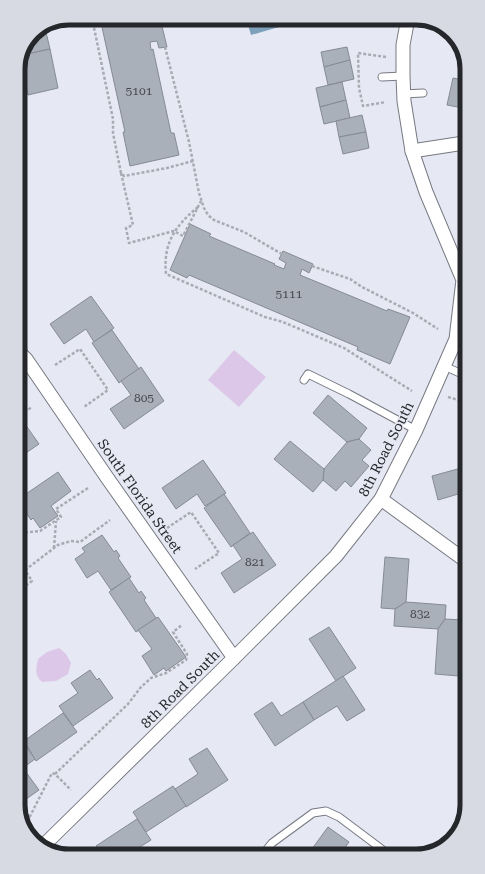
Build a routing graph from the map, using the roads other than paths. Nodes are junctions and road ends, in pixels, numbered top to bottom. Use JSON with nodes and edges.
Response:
{"nodes":[{"id":1,"x":407,"y":25,"type":"edge"},
{"id":2,"x":403,"y":76,"type":"junction"},
{"id":3,"x":382,"y":77,"type":"dead end"},
{"id":4,"x":423,"y":93,"type":"dead end"},
{"id":5,"x":403,"y":94,"type":"junction"},
{"id":6,"x":460,"y":145,"type":"edge"},
{"id":7,"x":412,"y":151,"type":"junction"},
{"id":8,"x":460,"y":273,"type":"edge"},
{"id":9,"x":460,"y":305,"type":"edge"},
{"id":10,"x":25,"y":358,"type":"edge"},
{"id":11,"x":444,"y":366,"type":"junction"},
{"id":12,"x":460,"y":373,"type":"edge"},
{"id":13,"x":304,"y":380,"type":"dead end"},
{"id":14,"x":416,"y":430,"type":"junction"},
{"id":15,"x":381,"y":499,"type":"junction"},
{"id":16,"x":460,"y":557,"type":"edge"},
{"id":17,"x":234,"y":658,"type":"junction"},
{"id":18,"x":46,"y":843,"type":"edge"},
{"id":19,"x":268,"y":849,"type":"edge"},
{"id":20,"x":381,"y":849,"type":"edge"}],
"edges":[{"from":1,"to":2,"type":"street","name":"8th Road South"},
{"from":2,"to":3,"type":"lane"},
{"from":2,"to":5,"type":"street","name":"8th Road South"},
{"from":4,"to":5,"type":"lane"},
{"from":5,"to":7,"type":"street","name":"8th Road South"},
{"from":6,"to":7,"type":"street"},
{"from":7,"to":8,"type":"street","name":"8th Road South"},
{"from":9,"to":11,"type":"street","name":"8th Road South"},
{"from":10,"to":17,"type":"street","name":"South Florida Street"},
{"from":11,"to":12,"type":"lane"},
{"from":11,"to":14,"type":"street","name":"8th Road South"},
{"from":13,"to":14,"type":"lane"},
{"from":14,"to":15,"type":"street","name":"8th Road South"},
{"from":15,"to":16,"type":"street"},
{"from":15,"to":17,"type":"street","name":"8th Road South"},
{"from":17,"to":18,"type":"street","name":"8th Road South"},
{"from":19,"to":20,"type":"lane"}]}
